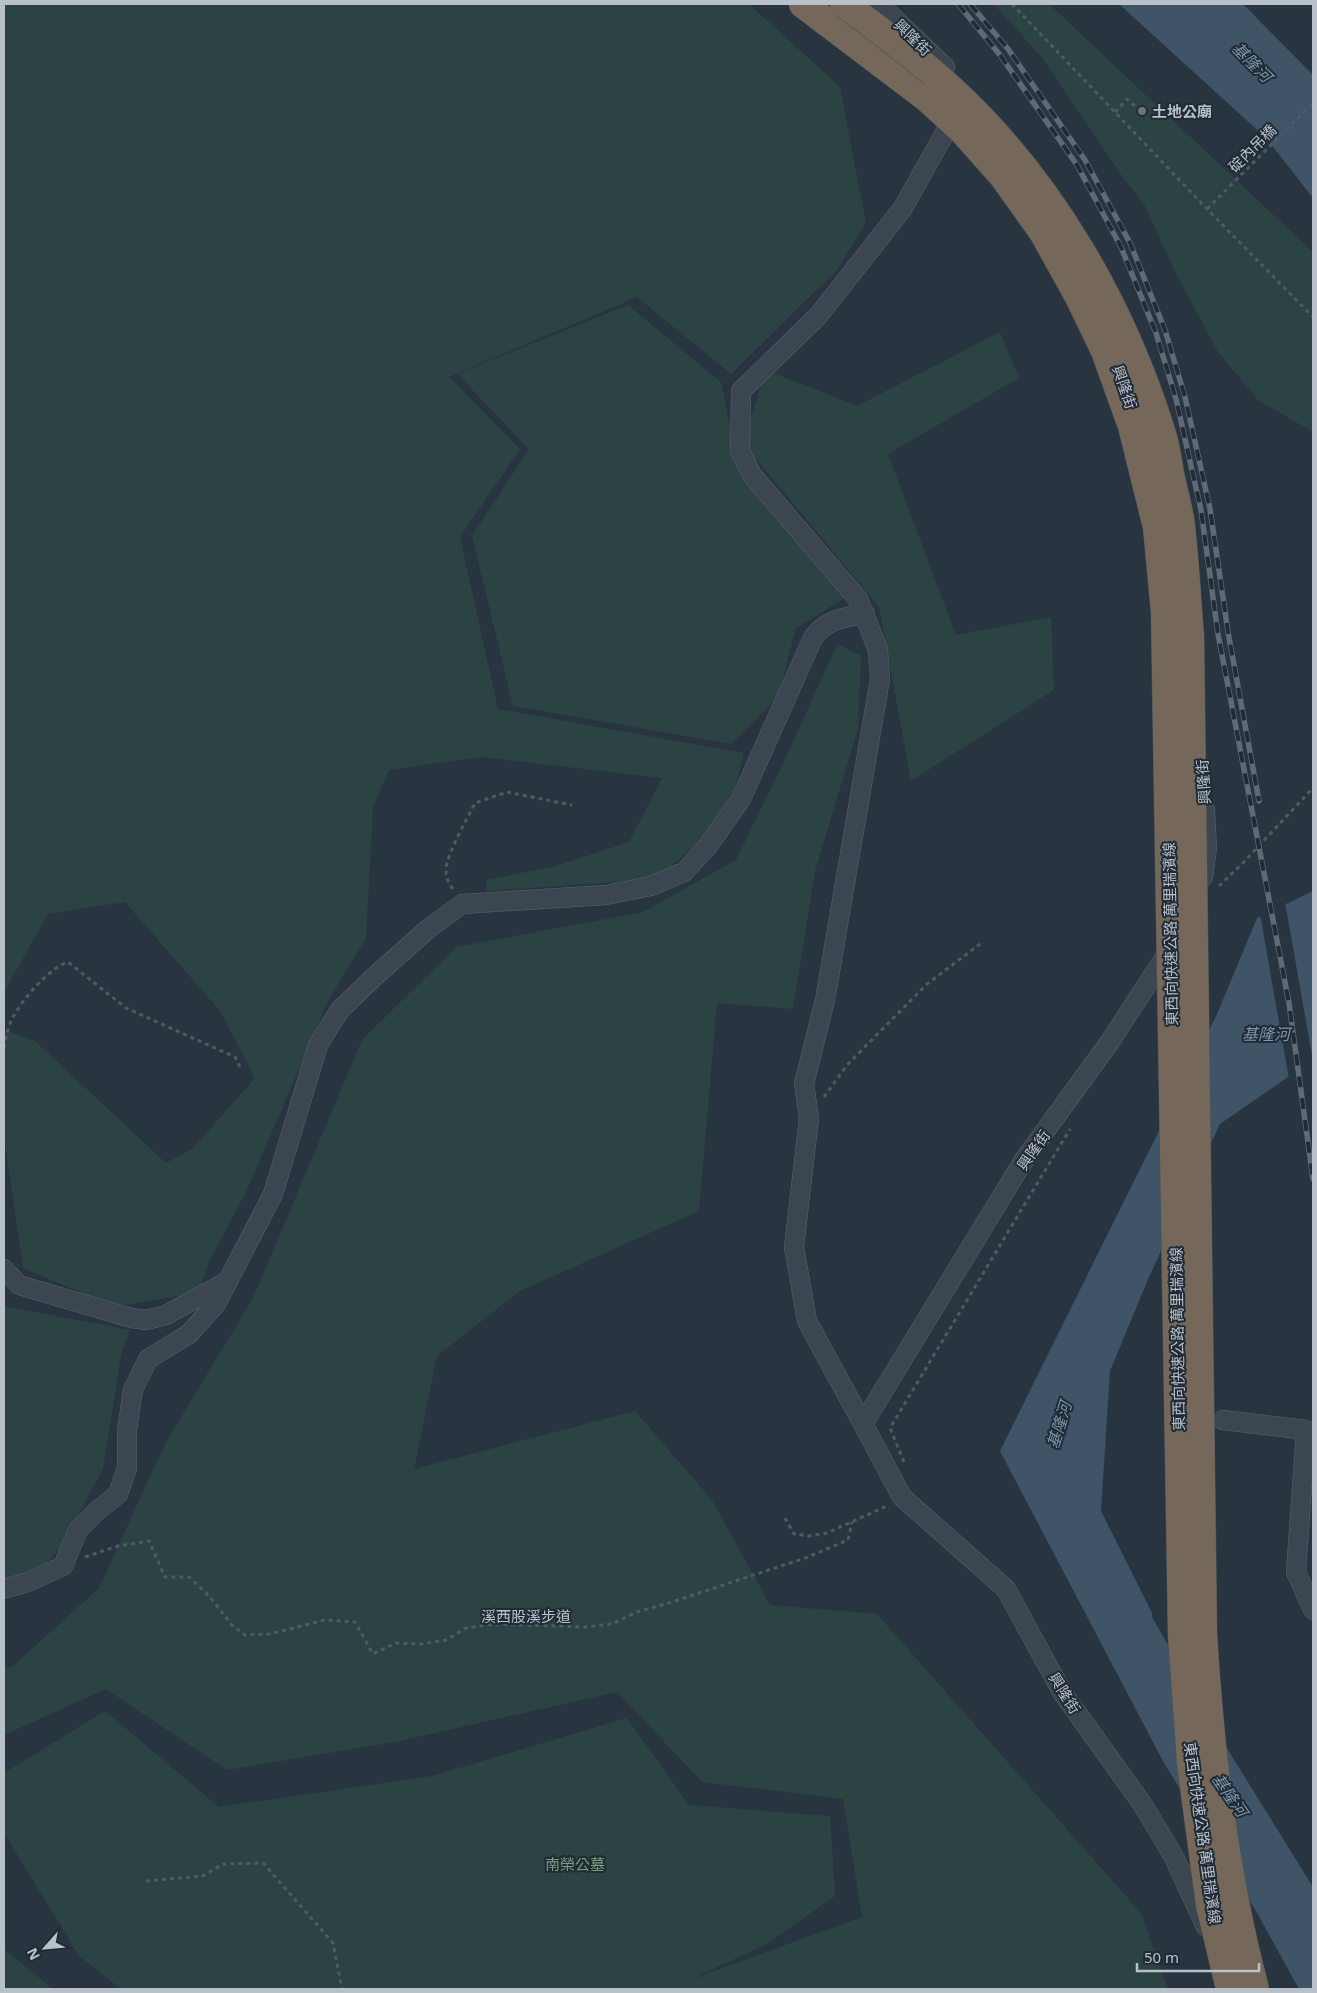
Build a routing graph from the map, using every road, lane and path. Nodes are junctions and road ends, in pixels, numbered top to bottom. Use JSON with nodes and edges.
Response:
{"nodes":[{"id":1,"x":804,"y":4,"type":"edge"},
{"id":2,"x":844,"y":4,"type":"edge"},
{"id":3,"x":879,"y":4,"type":"edge"},
{"id":4,"x":1012,"y":4,"type":"edge"},
{"id":5,"x":968,"y":91,"type":"junction"},
{"id":6,"x":1313,"y":103,"type":"edge"},
{"id":7,"x":1135,"y":106,"type":"dead end"},
{"id":8,"x":1115,"y":112,"type":"junction"},
{"id":9,"x":1207,"y":209,"type":"junction"},
{"id":10,"x":1313,"y":317,"type":"edge"},
{"id":11,"x":865,"y":614,"type":"junction"},
{"id":12,"x":1313,"y":788,"type":"edge"},
{"id":13,"x":572,"y":805,"type":"dead end"},
{"id":14,"x":462,"y":904,"type":"junction"},
{"id":15,"x":1200,"y":904,"type":"junction"},
{"id":16,"x":980,"y":944,"type":"dead end"},
{"id":17,"x":4,"y":1048,"type":"edge"},
{"id":18,"x":241,"y":1069,"type":"dead end"},
{"id":19,"x":809,"y":1118,"type":"junction"},
{"id":20,"x":1071,"y":1128,"type":"dead end"},
{"id":21,"x":4,"y":1269,"type":"edge"},
{"id":22,"x":228,"y":1281,"type":"junction"},
{"id":23,"x":1223,"y":1420,"type":"dead end"},
{"id":24,"x":864,"y":1424,"type":"junction"},
{"id":25,"x":908,"y":1470,"type":"dead end"},
{"id":26,"x":902,"y":1498,"type":"junction"},
{"id":27,"x":785,"y":1518,"type":"dead end"},
{"id":28,"x":852,"y":1522,"type":"junction"},
{"id":29,"x":67,"y":1555,"type":"junction"},
{"id":30,"x":4,"y":1589,"type":"edge"},
{"id":31,"x":1313,"y":1610,"type":"edge"},
{"id":32,"x":146,"y":1881,"type":"dead end"},
{"id":33,"x":342,"y":1989,"type":"edge"},
{"id":34,"x":1230,"y":1989,"type":"edge"},
{"id":35,"x":1255,"y":1989,"type":"edge"}],
"edges":[{"from":1,"to":34,"type":"highway","name":"東西向快速公路 萬里瑞濱線","bridge":true},
{"from":2,"to":35,"type":"highway","name":"東西向快速公路 萬里瑞濱線","bridge":true},
{"from":3,"to":5,"type":"street","name":"興隆街"},
{"from":4,"to":8,"type":"path"},
{"from":5,"to":11,"type":"street","name":"興隆街"},
{"from":5,"to":15,"type":"street","name":"興隆街"},
{"from":6,"to":9,"type":"path","name":"碇內吊橋"},
{"from":7,"to":8,"type":"path"},
{"from":8,"to":9,"type":"path"},
{"from":9,"to":10,"type":"path"},
{"from":11,"to":14,"type":"street"},
{"from":11,"to":19,"type":"street","name":"興隆街"},
{"from":12,"to":15,"type":"path"},
{"from":13,"to":14,"type":"path"},
{"from":14,"to":22,"type":"street"},
{"from":15,"to":24,"type":"street","name":"興隆街"},
{"from":16,"to":19,"type":"path"},
{"from":17,"to":18,"type":"path"},
{"from":19,"to":24,"type":"street","name":"興隆街"},
{"from":20,"to":25,"type":"path"},
{"from":21,"to":22,"type":"street"},
{"from":22,"to":29,"type":"street"},
{"from":23,"to":31,"type":"street"},
{"from":24,"to":26,"type":"street","name":"興隆街"},
{"from":26,"to":28,"type":"path"},
{"from":26,"to":34,"type":"street","name":"興隆街"},
{"from":27,"to":28,"type":"path"},
{"from":28,"to":29,"type":"path","name":"溪西股溪步道"},
{"from":29,"to":30,"type":"street"},
{"from":32,"to":33,"type":"path"}]}
